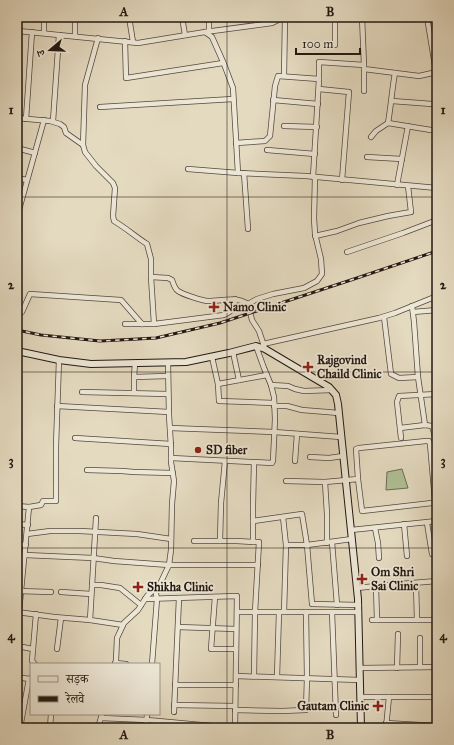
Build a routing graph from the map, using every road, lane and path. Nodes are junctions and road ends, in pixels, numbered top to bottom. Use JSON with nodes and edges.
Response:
{"nodes":[{"id":1,"x":44,"y":17,"type":"edge"},
{"id":2,"x":75,"y":17,"type":"edge"},
{"id":3,"x":129,"y":17,"type":"edge"},
{"id":4,"x":182,"y":17,"type":"edge"},
{"id":5,"x":209,"y":17,"type":"edge"},
{"id":6,"x":284,"y":17,"type":"edge"},
{"id":7,"x":335,"y":17,"type":"edge"},
{"id":8,"x":362,"y":17,"type":"edge"},
{"id":9,"x":427,"y":17,"type":"edge"},
{"id":10,"x":17,"y":31,"type":"edge"},
{"id":11,"x":32,"y":32,"type":"junction"},
{"id":12,"x":207,"y":32,"type":"junction"},
{"id":13,"x":44,"y":33,"type":"junction"},
{"id":14,"x":59,"y":34,"type":"junction"},
{"id":15,"x":184,"y":35,"type":"junction"},
{"id":16,"x":75,"y":36,"type":"junction"},
{"id":17,"x":98,"y":38,"type":"junction"},
{"id":18,"x":125,"y":41,"type":"junction"},
{"id":19,"x":133,"y":42,"type":"junction"},
{"id":20,"x":335,"y":45,"type":"dead end"},
{"id":21,"x":223,"y":63,"type":"junction"},
{"id":22,"x":364,"y":67,"type":"junction"},
{"id":23,"x":436,"y":72,"type":"edge"},
{"id":24,"x":395,"y":73,"type":"junction"},
{"id":25,"x":284,"y":76,"type":"junction"},
{"id":26,"x":320,"y":79,"type":"junction"},
{"id":27,"x":319,"y":89,"type":"junction"},
{"id":28,"x":364,"y":91,"type":"dead end"},
{"id":29,"x":233,"y":99,"type":"junction"},
{"id":30,"x":273,"y":100,"type":"junction"},
{"id":31,"x":392,"y":101,"type":"junction"},
{"id":32,"x":437,"y":103,"type":"edge"},
{"id":33,"x":318,"y":104,"type":"junction"},
{"id":34,"x":100,"y":107,"type":"dead end"},
{"id":35,"x":17,"y":118,"type":"edge"},
{"id":36,"x":26,"y":118,"type":"junction"},
{"id":37,"x":44,"y":120,"type":"junction"},
{"id":38,"x":53,"y":121,"type":"junction"},
{"id":39,"x":388,"y":123,"type":"junction"},
{"id":40,"x":284,"y":126,"type":"dead end"},
{"id":41,"x":408,"y":126,"type":"junction"},
{"id":42,"x":316,"y":127,"type":"junction"},
{"id":43,"x":437,"y":131,"type":"edge"},
{"id":44,"x":371,"y":137,"type":"dead end"},
{"id":45,"x":236,"y":143,"type":"junction"},
{"id":46,"x":84,"y":145,"type":"junction"},
{"id":47,"x":17,"y":148,"type":"edge"},
{"id":48,"x":267,"y":150,"type":"dead end"},
{"id":49,"x":35,"y":153,"type":"junction"},
{"id":50,"x":315,"y":154,"type":"junction"},
{"id":51,"x":367,"y":157,"type":"dead end"},
{"id":52,"x":402,"y":159,"type":"junction"},
{"id":53,"x":188,"y":169,"type":"dead end"},
{"id":54,"x":238,"y":173,"type":"junction"},
{"id":55,"x":244,"y":173,"type":"junction"},
{"id":56,"x":314,"y":177,"type":"junction"},
{"id":57,"x":17,"y":178,"type":"edge"},
{"id":58,"x":27,"y":180,"type":"junction"},
{"id":59,"x":342,"y":180,"type":"junction"},
{"id":60,"x":397,"y":185,"type":"junction"},
{"id":61,"x":408,"y":186,"type":"junction"},
{"id":62,"x":437,"y":188,"type":"edge"},
{"id":63,"x":18,"y":209,"type":"edge"},
{"id":64,"x":17,"y":216,"type":"edge"},
{"id":65,"x":437,"y":220,"type":"edge"},
{"id":66,"x":248,"y":229,"type":"dead end"},
{"id":67,"x":315,"y":236,"type":"junction"},
{"id":68,"x":346,"y":252,"type":"dead end"},
{"id":69,"x":151,"y":277,"type":"junction"},
{"id":70,"x":437,"y":296,"type":"edge"},
{"id":71,"x":236,"y":299,"type":"junction"},
{"id":72,"x":248,"y":304,"type":"junction"},
{"id":73,"x":412,"y":306,"type":"junction"},
{"id":74,"x":437,"y":310,"type":"edge"},
{"id":75,"x":17,"y":311,"type":"edge"},
{"id":76,"x":413,"y":312,"type":"junction"},
{"id":77,"x":384,"y":317,"type":"junction"},
{"id":78,"x":126,"y":324,"type":"dead end"},
{"id":79,"x":142,"y":324,"type":"junction"},
{"id":80,"x":154,"y":324,"type":"junction"},
{"id":81,"x":256,"y":346,"type":"junction"},
{"id":82,"x":264,"y":347,"type":"junction"},
{"id":83,"x":17,"y":351,"type":"edge"},
{"id":84,"x":233,"y":352,"type":"junction"},
{"id":85,"x":212,"y":357,"type":"junction"},
{"id":86,"x":59,"y":360,"type":"junction"},
{"id":87,"x":135,"y":363,"type":"junction"},
{"id":88,"x":168,"y":363,"type":"junction"},
{"id":89,"x":267,"y":375,"type":"junction"},
{"id":90,"x":168,"y":376,"type":"junction"},
{"id":91,"x":134,"y":377,"type":"junction"},
{"id":92,"x":418,"y":377,"type":"junction"},
{"id":93,"x":239,"y":380,"type":"junction"},
{"id":94,"x":218,"y":384,"type":"junction"},
{"id":95,"x":272,"y":385,"type":"junction"},
{"id":96,"x":332,"y":390,"type":"junction"},
{"id":97,"x":134,"y":391,"type":"dead end"},
{"id":98,"x":82,"y":392,"type":"dead end"},
{"id":99,"x":168,"y":394,"type":"junction"},
{"id":100,"x":437,"y":394,"type":"edge"},
{"id":101,"x":421,"y":395,"type":"junction"},
{"id":102,"x":274,"y":405,"type":"junction"},
{"id":103,"x":57,"y":406,"type":"junction"},
{"id":104,"x":169,"y":412,"type":"junction"},
{"id":105,"x":338,"y":413,"type":"junction"},
{"id":106,"x":425,"y":425,"type":"junction"},
{"id":107,"x":170,"y":428,"type":"junction"},
{"id":108,"x":400,"y":428,"type":"junction"},
{"id":109,"x":274,"y":432,"type":"junction"},
{"id":110,"x":297,"y":434,"type":"junction"},
{"id":111,"x":341,"y":437,"type":"junction"},
{"id":112,"x":437,"y":437,"type":"edge"},
{"id":113,"x":75,"y":438,"type":"dead end"},
{"id":114,"x":401,"y":438,"type":"dead end"},
{"id":115,"x":171,"y":444,"type":"junction"},
{"id":116,"x":343,"y":456,"type":"junction"},
{"id":117,"x":310,"y":457,"type":"dead end"},
{"id":118,"x":171,"y":458,"type":"junction"},
{"id":119,"x":225,"y":460,"type":"junction"},
{"id":120,"x":294,"y":461,"type":"dead end"},
{"id":121,"x":254,"y":462,"type":"junction"},
{"id":122,"x":87,"y":470,"type":"dead end"},
{"id":123,"x":173,"y":473,"type":"junction"},
{"id":124,"x":358,"y":479,"type":"junction"},
{"id":125,"x":346,"y":480,"type":"junction"},
{"id":126,"x":286,"y":481,"type":"dead end"},
{"id":127,"x":325,"y":482,"type":"junction"},
{"id":128,"x":17,"y":506,"type":"edge"},
{"id":129,"x":29,"y":507,"type":"junction"},
{"id":130,"x":283,"y":517,"type":"junction"},
{"id":131,"x":96,"y":518,"type":"dead end"},
{"id":132,"x":253,"y":521,"type":"junction"},
{"id":133,"x":437,"y":521,"type":"edge"},
{"id":134,"x":427,"y":522,"type":"junction"},
{"id":135,"x":17,"y":524,"type":"edge"},
{"id":136,"x":404,"y":524,"type":"junction"},
{"id":137,"x":28,"y":525,"type":"junction"},
{"id":138,"x":375,"y":528,"type":"junction"},
{"id":139,"x":351,"y":530,"type":"junction"},
{"id":140,"x":95,"y":532,"type":"junction"},
{"id":141,"x":27,"y":534,"type":"junction"},
{"id":142,"x":171,"y":538,"type":"junction"},
{"id":143,"x":352,"y":539,"type":"junction"},
{"id":144,"x":194,"y":541,"type":"dead end"},
{"id":145,"x":220,"y":541,"type":"junction"},
{"id":146,"x":253,"y":542,"type":"junction"},
{"id":147,"x":330,"y":542,"type":"junction"},
{"id":148,"x":17,"y":544,"type":"edge"},
{"id":149,"x":26,"y":545,"type":"junction"},
{"id":150,"x":286,"y":545,"type":"junction"},
{"id":151,"x":308,"y":545,"type":"junction"},
{"id":152,"x":432,"y":554,"type":"dead end"},
{"id":153,"x":25,"y":555,"type":"junction"},
{"id":154,"x":407,"y":556,"type":"dead end"},
{"id":155,"x":94,"y":558,"type":"junction"},
{"id":156,"x":379,"y":558,"type":"dead end"},
{"id":157,"x":17,"y":564,"type":"edge"},
{"id":158,"x":24,"y":565,"type":"junction"},
{"id":159,"x":169,"y":565,"type":"junction"},
{"id":160,"x":258,"y":565,"type":"junction"},
{"id":161,"x":437,"y":581,"type":"edge"},
{"id":162,"x":416,"y":582,"type":"junction"},
{"id":163,"x":92,"y":585,"type":"junction"},
{"id":164,"x":376,"y":586,"type":"junction"},
{"id":165,"x":155,"y":588,"type":"junction"},
{"id":166,"x":357,"y":588,"type":"junction"},
{"id":167,"x":19,"y":591,"type":"edge"},
{"id":168,"x":51,"y":592,"type":"dead end"},
{"id":169,"x":61,"y":592,"type":"dead end"},
{"id":170,"x":91,"y":594,"type":"junction"},
{"id":171,"x":215,"y":597,"type":"junction"},
{"id":172,"x":179,"y":598,"type":"junction"},
{"id":173,"x":145,"y":599,"type":"junction"},
{"id":174,"x":157,"y":599,"type":"junction"},
{"id":175,"x":141,"y":605,"type":"junction"},
{"id":176,"x":337,"y":605,"type":"junction"},
{"id":177,"x":359,"y":605,"type":"junction"},
{"id":178,"x":18,"y":612,"type":"edge"},
{"id":179,"x":237,"y":612,"type":"junction"},
{"id":180,"x":255,"y":612,"type":"junction"},
{"id":181,"x":282,"y":612,"type":"junction"},
{"id":182,"x":306,"y":612,"type":"junction"},
{"id":183,"x":332,"y":612,"type":"junction"},
{"id":184,"x":359,"y":612,"type":"junction"},
{"id":185,"x":36,"y":614,"type":"junction"},
{"id":186,"x":61,"y":618,"type":"junction"},
{"id":187,"x":90,"y":620,"type":"junction"},
{"id":188,"x":417,"y":620,"type":"junction"},
{"id":189,"x":437,"y":620,"type":"edge"},
{"id":190,"x":123,"y":625,"type":"junction"},
{"id":191,"x":178,"y":626,"type":"junction"},
{"id":192,"x":213,"y":629,"type":"junction"},
{"id":193,"x":236,"y":629,"type":"junction"},
{"id":194,"x":398,"y":634,"type":"dead end"},
{"id":195,"x":420,"y":638,"type":"dead end"},
{"id":196,"x":17,"y":646,"type":"edge"},
{"id":197,"x":33,"y":649,"type":"junction"},
{"id":198,"x":57,"y":649,"type":"dead end"},
{"id":199,"x":236,"y":649,"type":"junction"},
{"id":200,"x":34,"y":663,"type":"edge"},
{"id":201,"x":115,"y":663,"type":"edge"},
{"id":202,"x":152,"y":663,"type":"edge"},
{"id":203,"x":420,"y":667,"type":"junction"},
{"id":204,"x":437,"y":667,"type":"edge"},
{"id":205,"x":360,"y":668,"type":"junction"},
{"id":206,"x":397,"y":668,"type":"junction"},
{"id":207,"x":236,"y":676,"type":"junction"},
{"id":208,"x":254,"y":676,"type":"junction"},
{"id":209,"x":17,"y":677,"type":"edge"},
{"id":210,"x":277,"y":677,"type":"junction"},
{"id":211,"x":30,"y":678,"type":"edge"},
{"id":212,"x":307,"y":678,"type":"junction"},
{"id":213,"x":334,"y":680,"type":"junction"},
{"id":214,"x":360,"y":680,"type":"junction"},
{"id":215,"x":175,"y":685,"type":"junction"},
{"id":216,"x":236,"y":685,"type":"junction"},
{"id":217,"x":361,"y":697,"type":"junction"},
{"id":218,"x":389,"y":697,"type":"junction"},
{"id":219,"x":437,"y":697,"type":"edge"},
{"id":220,"x":174,"y":705,"type":"junction"},
{"id":221,"x":235,"y":708,"type":"junction"},
{"id":222,"x":174,"y":712,"type":"dead end"},
{"id":223,"x":51,"y":715,"type":"edge"},
{"id":224,"x":147,"y":715,"type":"edge"},
{"id":225,"x":336,"y":715,"type":"dead end"},
{"id":226,"x":101,"y":716,"type":"edge"},
{"id":227,"x":147,"y":720,"type":"junction"},
{"id":228,"x":386,"y":726,"type":"edge"},
{"id":229,"x":437,"y":726,"type":"edge"},
{"id":230,"x":20,"y":728,"type":"edge"},
{"id":231,"x":52,"y":728,"type":"edge"},
{"id":232,"x":98,"y":728,"type":"edge"},
{"id":233,"x":146,"y":728,"type":"edge"},
{"id":234,"x":226,"y":728,"type":"edge"},
{"id":235,"x":234,"y":728,"type":"edge"},
{"id":236,"x":361,"y":728,"type":"edge"}],
"edges":[{"from":1,"to":13,"type":"street"},
{"from":2,"to":16,"type":"street"},
{"from":3,"to":19,"type":"street"},
{"from":4,"to":15,"type":"street"},
{"from":5,"to":12,"type":"street"},
{"from":6,"to":12,"type":"street"},
{"from":6,"to":25,"type":"street"},
{"from":7,"to":20,"type":"street"},
{"from":8,"to":22,"type":"street"},
{"from":9,"to":23,"type":"street"},
{"from":10,"to":11,"type":"street"},
{"from":11,"to":13,"type":"street"},
{"from":11,"to":36,"type":"street"},
{"from":12,"to":15,"type":"street"},
{"from":12,"to":21,"type":"street"},
{"from":13,"to":14,"type":"street"},
{"from":14,"to":16,"type":"street"},
{"from":14,"to":38,"type":"street"},
{"from":15,"to":19,"type":"street"},
{"from":16,"to":17,"type":"street"},
{"from":17,"to":18,"type":"street"},
{"from":17,"to":46,"type":"street"},
{"from":18,"to":19,"type":"street"},
{"from":18,"to":21,"type":"street"},
{"from":21,"to":29,"type":"street"},
{"from":22,"to":24,"type":"street"},
{"from":22,"to":26,"type":"street"},
{"from":22,"to":28,"type":"street"},
{"from":23,"to":24,"type":"street"},
{"from":24,"to":31,"type":"street"},
{"from":25,"to":26,"type":"street"},
{"from":25,"to":30,"type":"street"},
{"from":26,"to":27,"type":"street"},
{"from":27,"to":33,"type":"street"},
{"from":27,"to":59,"type":"street"},
{"from":29,"to":34,"type":"street"},
{"from":29,"to":45,"type":"street"},
{"from":30,"to":33,"type":"street"},
{"from":30,"to":45,"type":"street"},
{"from":31,"to":32,"type":"street"},
{"from":31,"to":39,"type":"street"},
{"from":33,"to":42,"type":"street"},
{"from":35,"to":36,"type":"street"},
{"from":36,"to":37,"type":"street"},
{"from":37,"to":38,"type":"street"},
{"from":37,"to":49,"type":"street"},
{"from":38,"to":46,"type":"street"},
{"from":39,"to":41,"type":"street"},
{"from":39,"to":44,"type":"street"},
{"from":40,"to":42,"type":"street"},
{"from":41,"to":43,"type":"street"},
{"from":41,"to":52,"type":"street"},
{"from":42,"to":50,"type":"street"},
{"from":45,"to":54,"type":"street"},
{"from":46,"to":69,"type":"street"},
{"from":47,"to":49,"type":"street"},
{"from":48,"to":50,"type":"street"},
{"from":49,"to":58,"type":"street"},
{"from":50,"to":56,"type":"street"},
{"from":51,"to":52,"type":"street"},
{"from":52,"to":60,"type":"street"},
{"from":53,"to":54,"type":"street"},
{"from":54,"to":55,"type":"street"},
{"from":55,"to":56,"type":"street"},
{"from":55,"to":66,"type":"street"},
{"from":56,"to":59,"type":"street"},
{"from":56,"to":67,"type":"street"},
{"from":57,"to":58,"type":"street"},
{"from":58,"to":63,"type":"street"},
{"from":59,"to":60,"type":"street"},
{"from":60,"to":61,"type":"street"},
{"from":61,"to":62,"type":"street"},
{"from":61,"to":67,"type":"street"},
{"from":63,"to":64,"type":"street"},
{"from":65,"to":68,"type":"street"},
{"from":67,"to":72,"type":"street"},
{"from":69,"to":71,"type":"street"},
{"from":69,"to":80,"type":"street"},
{"from":70,"to":73,"type":"street"},
{"from":71,"to":72,"type":"street"},
{"from":71,"to":80,"type":"street"},
{"from":72,"to":82,"type":"street"},
{"from":73,"to":76,"type":"street"},
{"from":73,"to":77,"type":"street"},
{"from":74,"to":76,"type":"street"},
{"from":75,"to":79,"type":"street"},
{"from":76,"to":92,"type":"street"},
{"from":77,"to":82,"type":"street"},
{"from":77,"to":92,"type":"street"},
{"from":78,"to":79,"type":"street"},
{"from":79,"to":80,"type":"street"},
{"from":81,"to":82,"type":"street"},
{"from":81,"to":84,"type":"street"},
{"from":81,"to":89,"type":"street"},
{"from":82,"to":96,"type":"street"},
{"from":83,"to":86,"type":"street"},
{"from":84,"to":85,"type":"street"},
{"from":84,"to":93,"type":"street"},
{"from":85,"to":88,"type":"street"},
{"from":85,"to":94,"type":"street"},
{"from":86,"to":87,"type":"street"},
{"from":86,"to":103,"type":"street"},
{"from":87,"to":88,"type":"street"},
{"from":87,"to":91,"type":"street"},
{"from":88,"to":90,"type":"street"},
{"from":89,"to":93,"type":"street"},
{"from":89,"to":95,"type":"street"},
{"from":90,"to":91,"type":"street"},
{"from":90,"to":99,"type":"street"},
{"from":91,"to":97,"type":"street"},
{"from":92,"to":101,"type":"street"},
{"from":93,"to":94,"type":"street"},
{"from":94,"to":102,"type":"street"},
{"from":95,"to":96,"type":"street"},
{"from":95,"to":102,"type":"street"},
{"from":96,"to":105,"type":"street"},
{"from":98,"to":99,"type":"street"},
{"from":99,"to":104,"type":"street"},
{"from":100,"to":101,"type":"street"},
{"from":101,"to":106,"type":"street"},
{"from":101,"to":108,"type":"street"},
{"from":102,"to":105,"type":"street"},
{"from":102,"to":109,"type":"street"},
{"from":103,"to":104,"type":"street"},
{"from":103,"to":129,"type":"street"},
{"from":104,"to":107,"type":"street"},
{"from":105,"to":111,"type":"street"},
{"from":106,"to":108,"type":"street"},
{"from":106,"to":112,"type":"street"},
{"from":107,"to":109,"type":"street"},
{"from":107,"to":115,"type":"street"},
{"from":108,"to":114,"type":"street"},
{"from":109,"to":110,"type":"street"},
{"from":109,"to":121,"type":"street"},
{"from":110,"to":111,"type":"street"},
{"from":110,"to":120,"type":"street"},
{"from":111,"to":116,"type":"street"},
{"from":113,"to":115,"type":"street"},
{"from":115,"to":118,"type":"street"},
{"from":116,"to":117,"type":"street"},
{"from":116,"to":125,"type":"street"},
{"from":118,"to":119,"type":"street"},
{"from":118,"to":123,"type":"street"},
{"from":119,"to":121,"type":"street"},
{"from":119,"to":145,"type":"street"},
{"from":121,"to":132,"type":"street"},
{"from":122,"to":123,"type":"street"},
{"from":123,"to":142,"type":"street"},
{"from":124,"to":124,"type":"street"},
{"from":124,"to":125,"type":"street"},
{"from":125,"to":127,"type":"street"},
{"from":125,"to":139,"type":"street"},
{"from":126,"to":127,"type":"street"},
{"from":127,"to":147,"type":"street"},
{"from":128,"to":129,"type":"street"},
{"from":129,"to":137,"type":"street"},
{"from":130,"to":132,"type":"street"},
{"from":130,"to":150,"type":"street"},
{"from":130,"to":151,"type":"street"},
{"from":131,"to":140,"type":"street"},
{"from":132,"to":146,"type":"street"},
{"from":133,"to":134,"type":"street"},
{"from":134,"to":136,"type":"street"},
{"from":134,"to":152,"type":"street"},
{"from":135,"to":137,"type":"street"},
{"from":136,"to":138,"type":"street"},
{"from":136,"to":154,"type":"street"},
{"from":137,"to":141,"type":"street"},
{"from":138,"to":139,"type":"street"},
{"from":138,"to":156,"type":"street"},
{"from":139,"to":143,"type":"street"},
{"from":140,"to":141,"type":"street"},
{"from":140,"to":142,"type":"street"},
{"from":140,"to":155,"type":"street"},
{"from":141,"to":149,"type":"street"},
{"from":142,"to":159,"type":"street"},
{"from":143,"to":147,"type":"street"},
{"from":143,"to":166,"type":"street"},
{"from":144,"to":145,"type":"street"},
{"from":145,"to":146,"type":"street"},
{"from":146,"to":160,"type":"street"},
{"from":147,"to":151,"type":"street"},
{"from":147,"to":176,"type":"street"},
{"from":148,"to":149,"type":"street"},
{"from":149,"to":153,"type":"street"},
{"from":150,"to":151,"type":"street"},
{"from":150,"to":181,"type":"street"},
{"from":151,"to":176,"type":"street"},
{"from":153,"to":155,"type":"street"},
{"from":153,"to":158,"type":"street"},
{"from":155,"to":159,"type":"street"},
{"from":155,"to":163,"type":"street"},
{"from":157,"to":158,"type":"street"},
{"from":158,"to":167,"type":"street"},
{"from":159,"to":160,"type":"street"},
{"from":159,"to":165,"type":"street"},
{"from":160,"to":180,"type":"street"},
{"from":161,"to":162,"type":"street"},
{"from":162,"to":164,"type":"street"},
{"from":162,"to":188,"type":"street"},
{"from":163,"to":170,"type":"street"},
{"from":163,"to":175,"type":"street"},
{"from":164,"to":166,"type":"street"},
{"from":164,"to":188,"type":"street"},
{"from":165,"to":173,"type":"street"},
{"from":165,"to":174,"type":"street"},
{"from":166,"to":177,"type":"street"},
{"from":167,"to":168,"type":"street"},
{"from":167,"to":178,"type":"street"},
{"from":169,"to":170,"type":"street"},
{"from":170,"to":187,"type":"street"},
{"from":171,"to":172,"type":"street"},
{"from":171,"to":179,"type":"street"},
{"from":171,"to":192,"type":"street"},
{"from":172,"to":174,"type":"street"},
{"from":172,"to":191,"type":"street"},
{"from":173,"to":174,"type":"street"},
{"from":173,"to":175,"type":"street"},
{"from":174,"to":202,"type":"street"},
{"from":175,"to":190,"type":"street"},
{"from":176,"to":177,"type":"street"},
{"from":177,"to":184,"type":"street"},
{"from":178,"to":185,"type":"street"},
{"from":179,"to":180,"type":"street"},
{"from":179,"to":193,"type":"street"},
{"from":180,"to":181,"type":"street"},
{"from":180,"to":208,"type":"street"},
{"from":181,"to":182,"type":"street"},
{"from":181,"to":210,"type":"street"},
{"from":182,"to":183,"type":"street"},
{"from":182,"to":212,"type":"street"},
{"from":183,"to":184,"type":"street"},
{"from":183,"to":213,"type":"street"},
{"from":184,"to":205,"type":"street"},
{"from":185,"to":186,"type":"street"},
{"from":185,"to":197,"type":"street"},
{"from":186,"to":187,"type":"street"},
{"from":186,"to":198,"type":"street"},
{"from":187,"to":190,"type":"street"},
{"from":188,"to":189,"type":"street"},
{"from":190,"to":201,"type":"street"},
{"from":191,"to":192,"type":"street"},
{"from":191,"to":215,"type":"street"},
{"from":192,"to":193,"type":"street"},
{"from":192,"to":199,"type":"street"},
{"from":193,"to":199,"type":"street"},
{"from":194,"to":206,"type":"street"},
{"from":195,"to":203,"type":"street"},
{"from":196,"to":197,"type":"street"},
{"from":197,"to":200,"type":"street"},
{"from":199,"to":207,"type":"street"},
{"from":203,"to":204,"type":"street"},
{"from":203,"to":206,"type":"street"},
{"from":205,"to":206,"type":"street"},
{"from":205,"to":214,"type":"street"},
{"from":207,"to":208,"type":"street"},
{"from":207,"to":216,"type":"street"},
{"from":208,"to":210,"type":"street"},
{"from":209,"to":211,"type":"street"},
{"from":210,"to":212,"type":"street"},
{"from":211,"to":230,"type":"street"},
{"from":212,"to":213,"type":"street"},
{"from":212,"to":221,"type":"street"},
{"from":213,"to":214,"type":"street"},
{"from":213,"to":225,"type":"street"},
{"from":214,"to":217,"type":"street"},
{"from":215,"to":216,"type":"street"},
{"from":215,"to":220,"type":"street"},
{"from":216,"to":221,"type":"street"},
{"from":217,"to":218,"type":"street"},
{"from":217,"to":236,"type":"street"},
{"from":218,"to":219,"type":"street"},
{"from":218,"to":228,"type":"street"},
{"from":220,"to":221,"type":"street"},
{"from":220,"to":222,"type":"street"},
{"from":221,"to":235,"type":"street"},
{"from":223,"to":231,"type":"street"},
{"from":224,"to":227,"type":"street"},
{"from":226,"to":227,"type":"street"},
{"from":226,"to":232,"type":"street"},
{"from":227,"to":233,"type":"street"},
{"from":227,"to":234,"type":"street"},
{"from":228,"to":229,"type":"street"},
{"from":234,"to":235,"type":"street"}]}
